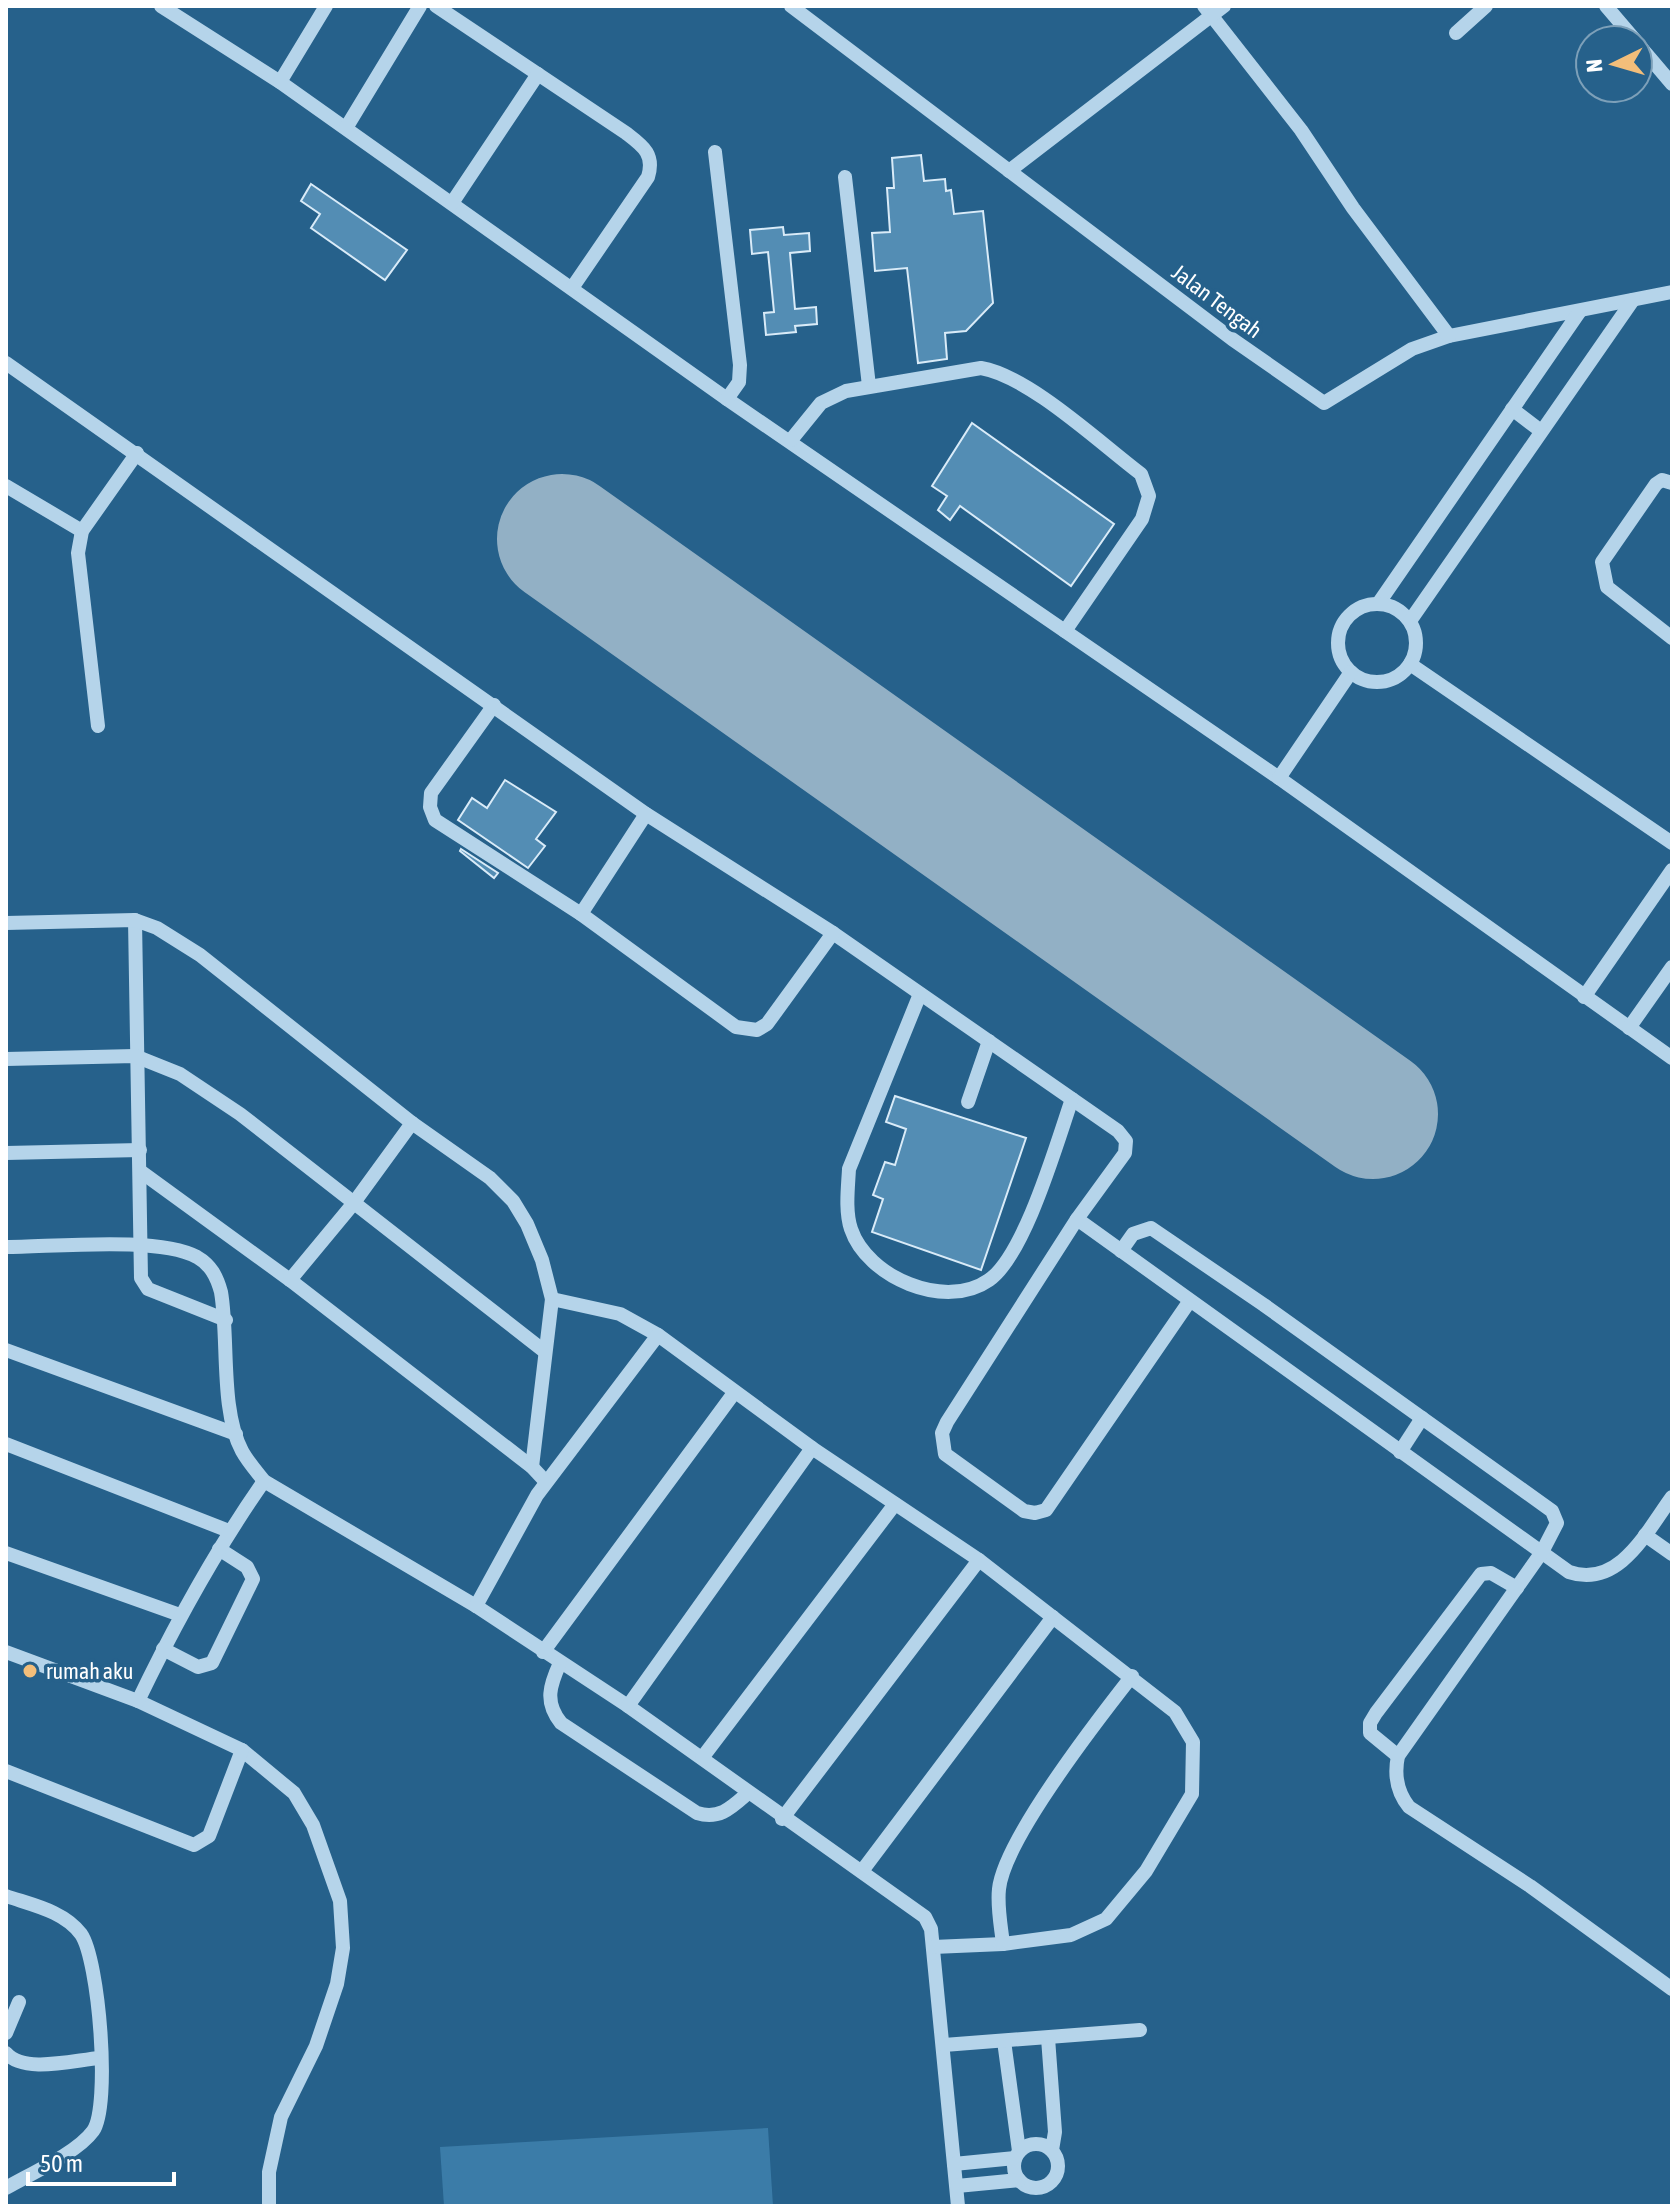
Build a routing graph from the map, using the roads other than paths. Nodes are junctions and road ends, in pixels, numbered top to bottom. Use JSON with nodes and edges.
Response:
{"nodes":[{"id":1,"x":326,"y":6,"type":"edge"},
{"id":2,"x":420,"y":6,"type":"edge"},
{"id":3,"x":436,"y":6,"type":"edge"},
{"id":4,"x":791,"y":6,"type":"edge"},
{"id":5,"x":1486,"y":6,"type":"edge"},
{"id":6,"x":1606,"y":6,"type":"edge"},
{"id":7,"x":166,"y":7,"type":"edge"},
{"id":8,"x":1214,"y":9,"type":"edge"},
{"id":9,"x":1621,"y":24,"type":"edge"},
{"id":10,"x":1456,"y":33,"type":"dead end"},
{"id":11,"x":1654,"y":63,"type":"edge"},
{"id":12,"x":538,"y":74,"type":"junction"},
{"id":13,"x":280,"y":82,"type":"junction"},
{"id":14,"x":1672,"y":84,"type":"edge"},
{"id":15,"x":346,"y":128,"type":"junction"},
{"id":16,"x":715,"y":152,"type":"dead end"},
{"id":17,"x":1009,"y":171,"type":"junction"},
{"id":18,"x":845,"y":177,"type":"dead end"},
{"id":19,"x":452,"y":203,"type":"junction"},
{"id":20,"x":572,"y":288,"type":"junction"},
{"id":21,"x":1672,"y":292,"type":"edge"},
{"id":22,"x":1633,"y":300,"type":"junction"},
{"id":23,"x":1580,"y":311,"type":"junction"},
{"id":24,"x":1449,"y":336,"type":"junction"},
{"id":25,"x":6,"y":363,"type":"edge"},
{"id":26,"x":869,"y":386,"type":"junction"},
{"id":27,"x":727,"y":399,"type":"junction"},
{"id":28,"x":1512,"y":409,"type":"junction"},
{"id":29,"x":1541,"y":431,"type":"junction"},
{"id":30,"x":791,"y":440,"type":"junction"},
{"id":31,"x":137,"y":453,"type":"junction"},
{"id":32,"x":1672,"y":483,"type":"edge"},
{"id":33,"x":6,"y":486,"type":"edge"},
{"id":34,"x":82,"y":531,"type":"junction"},
{"id":35,"x":1378,"y":604,"type":"junction"},
{"id":36,"x":1410,"y":621,"type":"junction"},
{"id":37,"x":1065,"y":631,"type":"junction"},
{"id":38,"x":1672,"y":638,"type":"edge"},
{"id":39,"x":1410,"y":664,"type":"junction"},
{"id":40,"x":1351,"y":672,"type":"junction"},
{"id":41,"x":494,"y":705,"type":"junction"},
{"id":42,"x":98,"y":726,"type":"dead end"},
{"id":43,"x":1279,"y":778,"type":"junction"},
{"id":44,"x":646,"y":814,"type":"junction"},
{"id":45,"x":1672,"y":843,"type":"edge"},
{"id":46,"x":1672,"y":870,"type":"edge"},
{"id":47,"x":581,"y":914,"type":"junction"},
{"id":48,"x":135,"y":920,"type":"junction"},
{"id":49,"x":6,"y":923,"type":"edge"},
{"id":50,"x":833,"y":933,"type":"junction"},
{"id":51,"x":1672,"y":967,"type":"edge"},
{"id":52,"x":920,"y":994,"type":"junction"},
{"id":53,"x":1584,"y":997,"type":"junction"},
{"id":54,"x":1629,"y":1028,"type":"junction"},
{"id":55,"x":989,"y":1041,"type":"junction"},
{"id":56,"x":135,"y":1056,"type":"junction"},
{"id":57,"x":1672,"y":1058,"type":"edge"},
{"id":58,"x":6,"y":1059,"type":"edge"},
{"id":59,"x":1072,"y":1099,"type":"junction"},
{"id":60,"x":968,"y":1102,"type":"dead end"},
{"id":61,"x":412,"y":1123,"type":"junction"},
{"id":62,"x":140,"y":1150,"type":"junction"},
{"id":63,"x":6,"y":1153,"type":"edge"},
{"id":64,"x":140,"y":1171,"type":"junction"},
{"id":65,"x":353,"y":1204,"type":"junction"},
{"id":66,"x":1077,"y":1219,"type":"junction"},
{"id":67,"x":142,"y":1246,"type":"junction"},
{"id":68,"x":6,"y":1247,"type":"edge"},
{"id":69,"x":1121,"y":1251,"type":"junction"},
{"id":70,"x":290,"y":1280,"type":"junction"},
{"id":71,"x":552,"y":1299,"type":"junction"},
{"id":72,"x":1189,"y":1302,"type":"junction"},
{"id":73,"x":226,"y":1320,"type":"junction"},
{"id":74,"x":658,"y":1335,"type":"junction"},
{"id":75,"x":6,"y":1350,"type":"edge"},
{"id":76,"x":544,"y":1351,"type":"junction"},
{"id":77,"x":734,"y":1393,"type":"junction"},
{"id":78,"x":1422,"y":1418,"type":"junction"},
{"id":79,"x":236,"y":1434,"type":"junction"},
{"id":80,"x":6,"y":1444,"type":"edge"},
{"id":81,"x":812,"y":1448,"type":"junction"},
{"id":82,"x":1400,"y":1452,"type":"junction"},
{"id":83,"x":532,"y":1467,"type":"junction"},
{"id":84,"x":264,"y":1481,"type":"junction"},
{"id":85,"x":546,"y":1482,"type":"junction"},
{"id":86,"x":1672,"y":1497,"type":"edge"},
{"id":87,"x":895,"y":1504,"type":"junction"},
{"id":88,"x":229,"y":1531,"type":"junction"},
{"id":89,"x":1645,"y":1535,"type":"junction"},
{"id":90,"x":219,"y":1549,"type":"junction"},
{"id":91,"x":1542,"y":1552,"type":"junction"},
{"id":92,"x":6,"y":1553,"type":"edge"},
{"id":93,"x":1672,"y":1554,"type":"edge"},
{"id":94,"x":979,"y":1560,"type":"junction"},
{"id":95,"x":1517,"y":1588,"type":"junction"},
{"id":96,"x":476,"y":1606,"type":"junction"},
{"id":97,"x":180,"y":1615,"type":"junction"},
{"id":98,"x":1053,"y":1617,"type":"junction"},
{"id":99,"x":163,"y":1649,"type":"junction"},
{"id":100,"x":6,"y":1652,"type":"edge"},
{"id":101,"x":543,"y":1652,"type":"junction"},
{"id":102,"x":560,"y":1663,"type":"junction"},
{"id":103,"x":1132,"y":1676,"type":"junction"},
{"id":104,"x":138,"y":1701,"type":"junction"},
{"id":105,"x":628,"y":1706,"type":"junction"},
{"id":106,"x":242,"y":1750,"type":"junction"},
{"id":107,"x":1398,"y":1756,"type":"junction"},
{"id":108,"x":702,"y":1758,"type":"junction"},
{"id":109,"x":6,"y":1771,"type":"edge"},
{"id":110,"x":748,"y":1793,"type":"junction"},
{"id":111,"x":782,"y":1819,"type":"junction"},
{"id":112,"x":862,"y":1871,"type":"junction"},
{"id":113,"x":6,"y":1896,"type":"edge"},
{"id":114,"x":1003,"y":1944,"type":"junction"},
{"id":115,"x":933,"y":1947,"type":"junction"},
{"id":116,"x":1672,"y":1989,"type":"edge"},
{"id":117,"x":19,"y":2002,"type":"dead end"},
{"id":118,"x":1140,"y":2030,"type":"dead end"},
{"id":119,"x":6,"y":2033,"type":"edge"},
{"id":120,"x":1048,"y":2038,"type":"junction"},
{"id":121,"x":1004,"y":2041,"type":"junction"},
{"id":122,"x":944,"y":2045,"type":"junction"},
{"id":123,"x":6,"y":2053,"type":"edge"},
{"id":124,"x":100,"y":2058,"type":"junction"},
{"id":125,"x":1052,"y":2150,"type":"junction"},
{"id":126,"x":1017,"y":2155,"type":"junction"},
{"id":127,"x":954,"y":2164,"type":"junction"},
{"id":128,"x":1019,"y":2180,"type":"junction"},
{"id":129,"x":957,"y":2186,"type":"junction"},
{"id":130,"x":6,"y":2188,"type":"edge"},
{"id":131,"x":269,"y":2206,"type":"edge"},
{"id":132,"x":958,"y":2206,"type":"edge"}],
"edges":[{"from":1,"to":13,"type":"street"},
{"from":2,"to":15,"type":"street"},
{"from":3,"to":12,"type":"street"},
{"from":4,"to":17,"type":"street","name":"Jalan Tengah"},
{"from":5,"to":10,"type":"street"},
{"from":6,"to":9,"type":"street"},
{"from":7,"to":13,"type":"street"},
{"from":8,"to":17,"type":"street"},
{"from":8,"to":24,"type":"street"},
{"from":11,"to":14,"type":"street"},
{"from":12,"to":19,"type":"street"},
{"from":12,"to":20,"type":"street"},
{"from":13,"to":15,"type":"street"},
{"from":15,"to":19,"type":"street"},
{"from":16,"to":27,"type":"street"},
{"from":17,"to":24,"type":"street","name":"Jalan Tengah"},
{"from":18,"to":26,"type":"street"},
{"from":19,"to":20,"type":"street"},
{"from":20,"to":27,"type":"street"},
{"from":21,"to":22,"type":"street","name":"Jalan Tengah"},
{"from":22,"to":23,"type":"street","name":"Jalan Tengah"},
{"from":22,"to":29,"type":"street"},
{"from":23,"to":24,"type":"street","name":"Jalan Tengah"},
{"from":23,"to":28,"type":"street"},
{"from":25,"to":31,"type":"street"},
{"from":26,"to":30,"type":"street"},
{"from":26,"to":37,"type":"street"},
{"from":27,"to":30,"type":"street"},
{"from":28,"to":29,"type":"street"},
{"from":28,"to":35,"type":"street"},
{"from":29,"to":36,"type":"street"},
{"from":30,"to":37,"type":"street"},
{"from":31,"to":34,"type":"street"},
{"from":31,"to":41,"type":"street"},
{"from":32,"to":38,"type":"street"},
{"from":33,"to":34,"type":"street"},
{"from":34,"to":42,"type":"street"},
{"from":35,"to":36,"type":"street"},
{"from":35,"to":40,"type":"street"},
{"from":36,"to":39,"type":"street"},
{"from":37,"to":43,"type":"street"},
{"from":39,"to":40,"type":"street"},
{"from":39,"to":45,"type":"street"},
{"from":40,"to":43,"type":"street"},
{"from":41,"to":44,"type":"street"},
{"from":41,"to":47,"type":"street"},
{"from":43,"to":53,"type":"street"},
{"from":44,"to":47,"type":"street"},
{"from":44,"to":50,"type":"street"},
{"from":46,"to":53,"type":"street"},
{"from":47,"to":50,"type":"street"},
{"from":48,"to":49,"type":"street"},
{"from":48,"to":56,"type":"street"},
{"from":48,"to":61,"type":"street"},
{"from":50,"to":52,"type":"street"},
{"from":51,"to":54,"type":"street"},
{"from":52,"to":55,"type":"street"},
{"from":52,"to":59,"type":"street"},
{"from":53,"to":54,"type":"street"},
{"from":54,"to":57,"type":"street"},
{"from":55,"to":59,"type":"street"},
{"from":55,"to":60,"type":"street"},
{"from":56,"to":58,"type":"street"},
{"from":56,"to":62,"type":"street"},
{"from":56,"to":65,"type":"street"},
{"from":59,"to":66,"type":"street"},
{"from":61,"to":65,"type":"street"},
{"from":61,"to":71,"type":"street"},
{"from":62,"to":63,"type":"street"},
{"from":62,"to":64,"type":"street"},
{"from":64,"to":67,"type":"street"},
{"from":64,"to":70,"type":"street"},
{"from":65,"to":70,"type":"street"},
{"from":65,"to":76,"type":"street"},
{"from":66,"to":69,"type":"street"},
{"from":66,"to":72,"type":"street"},
{"from":67,"to":68,"type":"street"},
{"from":67,"to":73,"type":"street"},
{"from":67,"to":73,"type":"street"},
{"from":69,"to":72,"type":"street"},
{"from":69,"to":78,"type":"street"},
{"from":70,"to":83,"type":"street"},
{"from":71,"to":74,"type":"street"},
{"from":71,"to":76,"type":"street"},
{"from":72,"to":82,"type":"street"},
{"from":73,"to":79,"type":"street"},
{"from":74,"to":77,"type":"street"},
{"from":74,"to":85,"type":"street"},
{"from":75,"to":79,"type":"street"},
{"from":76,"to":83,"type":"street"},
{"from":77,"to":81,"type":"street"},
{"from":77,"to":101,"type":"street"},
{"from":78,"to":82,"type":"street"},
{"from":78,"to":91,"type":"street"},
{"from":79,"to":84,"type":"street"},
{"from":80,"to":88,"type":"street"},
{"from":81,"to":87,"type":"street"},
{"from":81,"to":105,"type":"street"},
{"from":82,"to":91,"type":"street"},
{"from":83,"to":85,"type":"street"},
{"from":84,"to":88,"type":"street"},
{"from":84,"to":96,"type":"street"},
{"from":85,"to":96,"type":"street"},
{"from":86,"to":89,"type":"street"},
{"from":87,"to":94,"type":"street"},
{"from":87,"to":108,"type":"street"},
{"from":88,"to":90,"type":"street"},
{"from":89,"to":91,"type":"street"},
{"from":89,"to":93,"type":"street"},
{"from":90,"to":97,"type":"street"},
{"from":90,"to":99,"type":"street"},
{"from":91,"to":95,"type":"street"},
{"from":92,"to":97,"type":"street"},
{"from":94,"to":98,"type":"street"},
{"from":94,"to":111,"type":"street"},
{"from":95,"to":107,"type":"street"},
{"from":95,"to":107,"type":"street"},
{"from":96,"to":101,"type":"street"},
{"from":97,"to":99,"type":"street"},
{"from":98,"to":103,"type":"street"},
{"from":98,"to":112,"type":"street"},
{"from":99,"to":104,"type":"street"},
{"from":100,"to":104,"type":"street"},
{"from":101,"to":102,"type":"street"},
{"from":102,"to":105,"type":"street"},
{"from":102,"to":110,"type":"street"},
{"from":103,"to":114,"type":"street"},
{"from":103,"to":114,"type":"street"},
{"from":104,"to":106,"type":"street"},
{"from":105,"to":108,"type":"street"},
{"from":106,"to":109,"type":"street"},
{"from":106,"to":131,"type":"street"},
{"from":107,"to":116,"type":"street"},
{"from":108,"to":110,"type":"street"},
{"from":110,"to":111,"type":"street"},
{"from":111,"to":112,"type":"street"},
{"from":112,"to":115,"type":"street"},
{"from":113,"to":124,"type":"street"},
{"from":114,"to":115,"type":"street"},
{"from":115,"to":122,"type":"street"},
{"from":117,"to":119,"type":"street"},
{"from":118,"to":120,"type":"street"},
{"from":120,"to":121,"type":"street"},
{"from":120,"to":125,"type":"street"},
{"from":121,"to":122,"type":"street"},
{"from":121,"to":126,"type":"street"},
{"from":122,"to":127,"type":"street"},
{"from":123,"to":124,"type":"street"},
{"from":124,"to":130,"type":"street"},
{"from":125,"to":126,"type":"street"},
{"from":125,"to":128,"type":"street"},
{"from":126,"to":127,"type":"street"},
{"from":126,"to":128,"type":"street"},
{"from":127,"to":129,"type":"street"},
{"from":128,"to":129,"type":"street"},
{"from":129,"to":132,"type":"street"}]}
